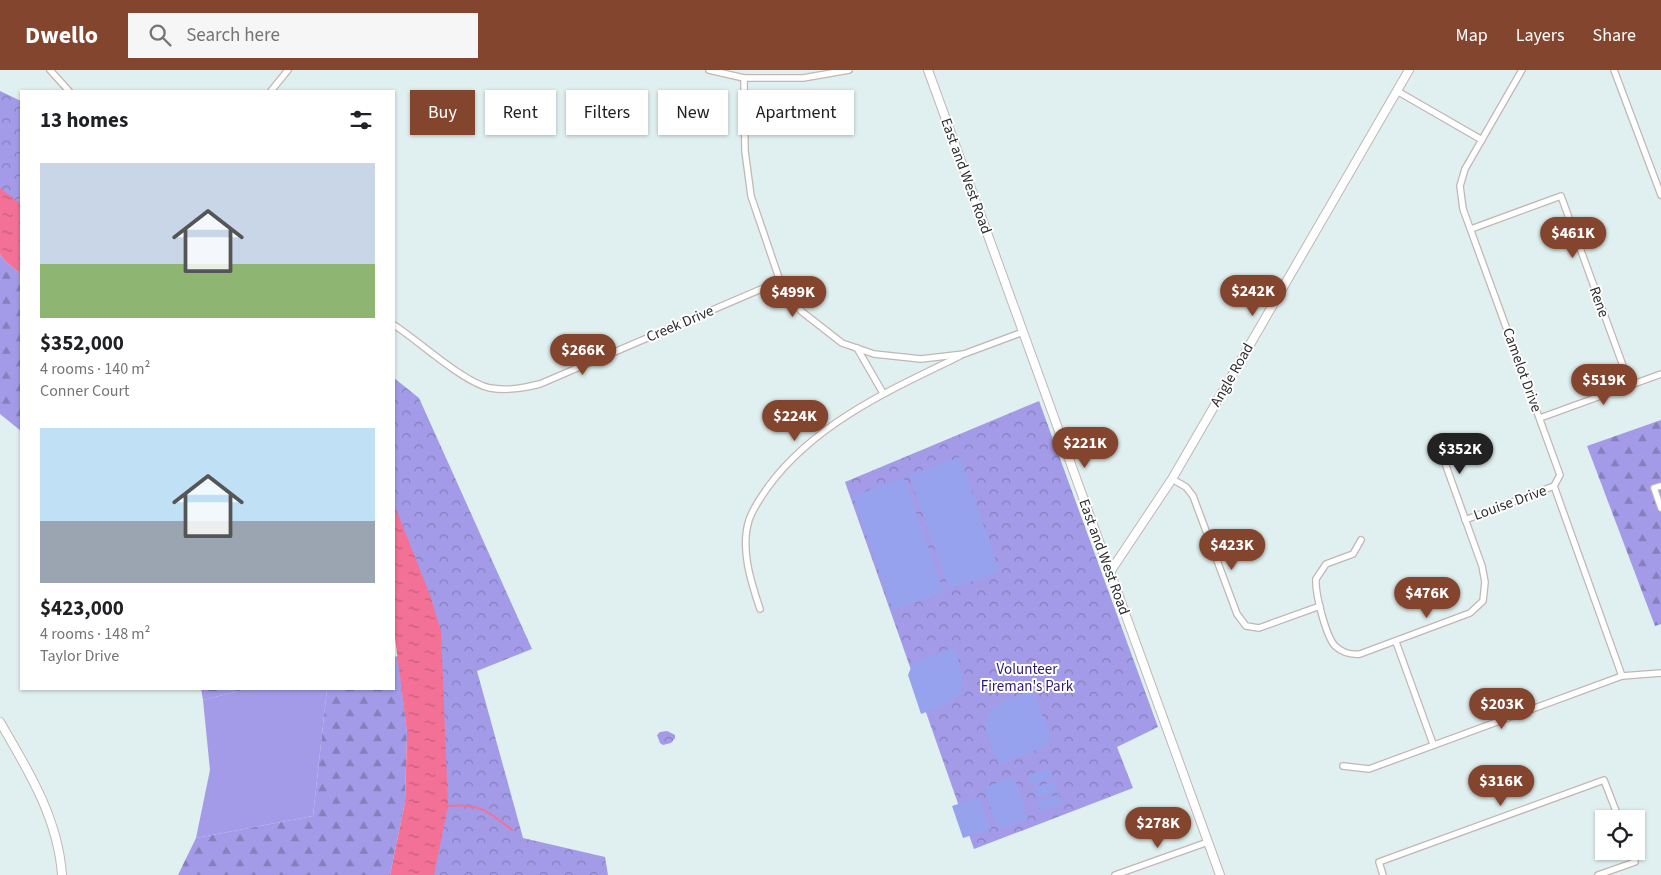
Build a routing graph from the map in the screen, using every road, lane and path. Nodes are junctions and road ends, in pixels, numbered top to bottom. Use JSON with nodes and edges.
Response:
{"nodes":[{"id":1,"x":50,"y":70,"type":"edge"},
{"id":2,"x":288,"y":70,"type":"edge"},
{"id":3,"x":709,"y":70,"type":"edge"},
{"id":4,"x":849,"y":70,"type":"edge"},
{"id":5,"x":928,"y":70,"type":"edge"},
{"id":6,"x":1409,"y":70,"type":"edge"},
{"id":7,"x":1522,"y":70,"type":"edge"},
{"id":8,"x":1614,"y":70,"type":"edge"},
{"id":9,"x":744,"y":78,"type":"junction"},
{"id":10,"x":68,"y":90,"type":"edge"},
{"id":11,"x":272,"y":90,"type":"edge"},
{"id":12,"x":1397,"y":91,"type":"junction"},
{"id":13,"x":1482,"y":140,"type":"junction"},
{"id":14,"x":1661,"y":195,"type":"edge"},
{"id":15,"x":1471,"y":229,"type":"junction"},
{"id":16,"x":780,"y":281,"type":"junction"},
{"id":17,"x":395,"y":326,"type":"edge"},
{"id":18,"x":1023,"y":332,"type":"junction"},
{"id":19,"x":857,"y":348,"type":"junction"},
{"id":20,"x":964,"y":354,"type":"junction"},
{"id":21,"x":1661,"y":374,"type":"edge"},
{"id":22,"x":1630,"y":385,"type":"junction"},
{"id":23,"x":884,"y":393,"type":"junction"},
{"id":24,"x":1540,"y":418,"type":"junction"},
{"id":25,"x":1436,"y":438,"type":"dead end"},
{"id":26,"x":1172,"y":479,"type":"junction"},
{"id":27,"x":1554,"y":486,"type":"junction"},
{"id":28,"x":1661,"y":486,"type":"edge"},
{"id":29,"x":1661,"y":508,"type":"edge"},
{"id":30,"x":1465,"y":520,"type":"junction"},
{"id":31,"x":1361,"y":540,"type":"dead end"},
{"id":32,"x":1110,"y":572,"type":"junction"},
{"id":33,"x":1320,"y":606,"type":"junction"},
{"id":34,"x":760,"y":610,"type":"dead end"},
{"id":35,"x":1396,"y":642,"type":"junction"},
{"id":36,"x":1661,"y":673,"type":"edge"},
{"id":37,"x":1622,"y":676,"type":"junction"},
{"id":38,"x":0,"y":722,"type":"edge"},
{"id":39,"x":1433,"y":744,"type":"junction"},
{"id":40,"x":1343,"y":766,"type":"dead end"},
{"id":41,"x":1616,"y":810,"type":"edge"},
{"id":42,"x":1208,"y":842,"type":"junction"},
{"id":43,"x":1634,"y":860,"type":"edge"},
{"id":44,"x":62,"y":875,"type":"edge"},
{"id":45,"x":1115,"y":875,"type":"edge"},
{"id":46,"x":1220,"y":875,"type":"edge"},
{"id":47,"x":1383,"y":875,"type":"edge"},
{"id":48,"x":1598,"y":875,"type":"edge"}],
"edges":[{"from":1,"to":10,"type":"street"},
{"from":2,"to":11,"type":"street"},
{"from":3,"to":9,"type":"street"},
{"from":4,"to":9,"type":"street"},
{"from":5,"to":18,"type":"street","name":"East and West Road"},
{"from":6,"to":12,"type":"street","name":"Angle Road"},
{"from":7,"to":13,"type":"street","name":"Camelot Drive"},
{"from":8,"to":14,"type":"street"},
{"from":9,"to":16,"type":"street"},
{"from":12,"to":13,"type":"street"},
{"from":12,"to":26,"type":"street","name":"Angle Road"},
{"from":13,"to":15,"type":"street","name":"Camelot Drive"},
{"from":15,"to":22,"type":"street","name":"Rene"},
{"from":15,"to":24,"type":"street","name":"Camelot Drive"},
{"from":16,"to":17,"type":"street","name":"Creek Drive"},
{"from":16,"to":19,"type":"street"},
{"from":18,"to":20,"type":"street"},
{"from":18,"to":32,"type":"street","name":"East and West Road"},
{"from":19,"to":20,"type":"street"},
{"from":19,"to":23,"type":"street"},
{"from":20,"to":23,"type":"street"},
{"from":21,"to":22,"type":"street"},
{"from":22,"to":24,"type":"street"},
{"from":23,"to":34,"type":"street"},
{"from":24,"to":27,"type":"street","name":"Camelot Drive"},
{"from":25,"to":30,"type":"street"},
{"from":26,"to":32,"type":"street","name":"Angle Road"},
{"from":26,"to":33,"type":"street"},
{"from":27,"to":30,"type":"street","name":"Louise Drive"},
{"from":27,"to":37,"type":"street","name":"Camelot Drive"},
{"from":28,"to":29,"type":"street"},
{"from":30,"to":35,"type":"street"},
{"from":31,"to":33,"type":"street"},
{"from":32,"to":42,"type":"street","name":"East and West Road"},
{"from":33,"to":35,"type":"street"},
{"from":35,"to":39,"type":"street"},
{"from":36,"to":37,"type":"street"},
{"from":37,"to":39,"type":"street"},
{"from":38,"to":44,"type":"street"},
{"from":39,"to":40,"type":"street"},
{"from":41,"to":47,"type":"street"},
{"from":42,"to":45,"type":"street"},
{"from":42,"to":46,"type":"street","name":"East and West Road"},
{"from":43,"to":48,"type":"street"}]}
